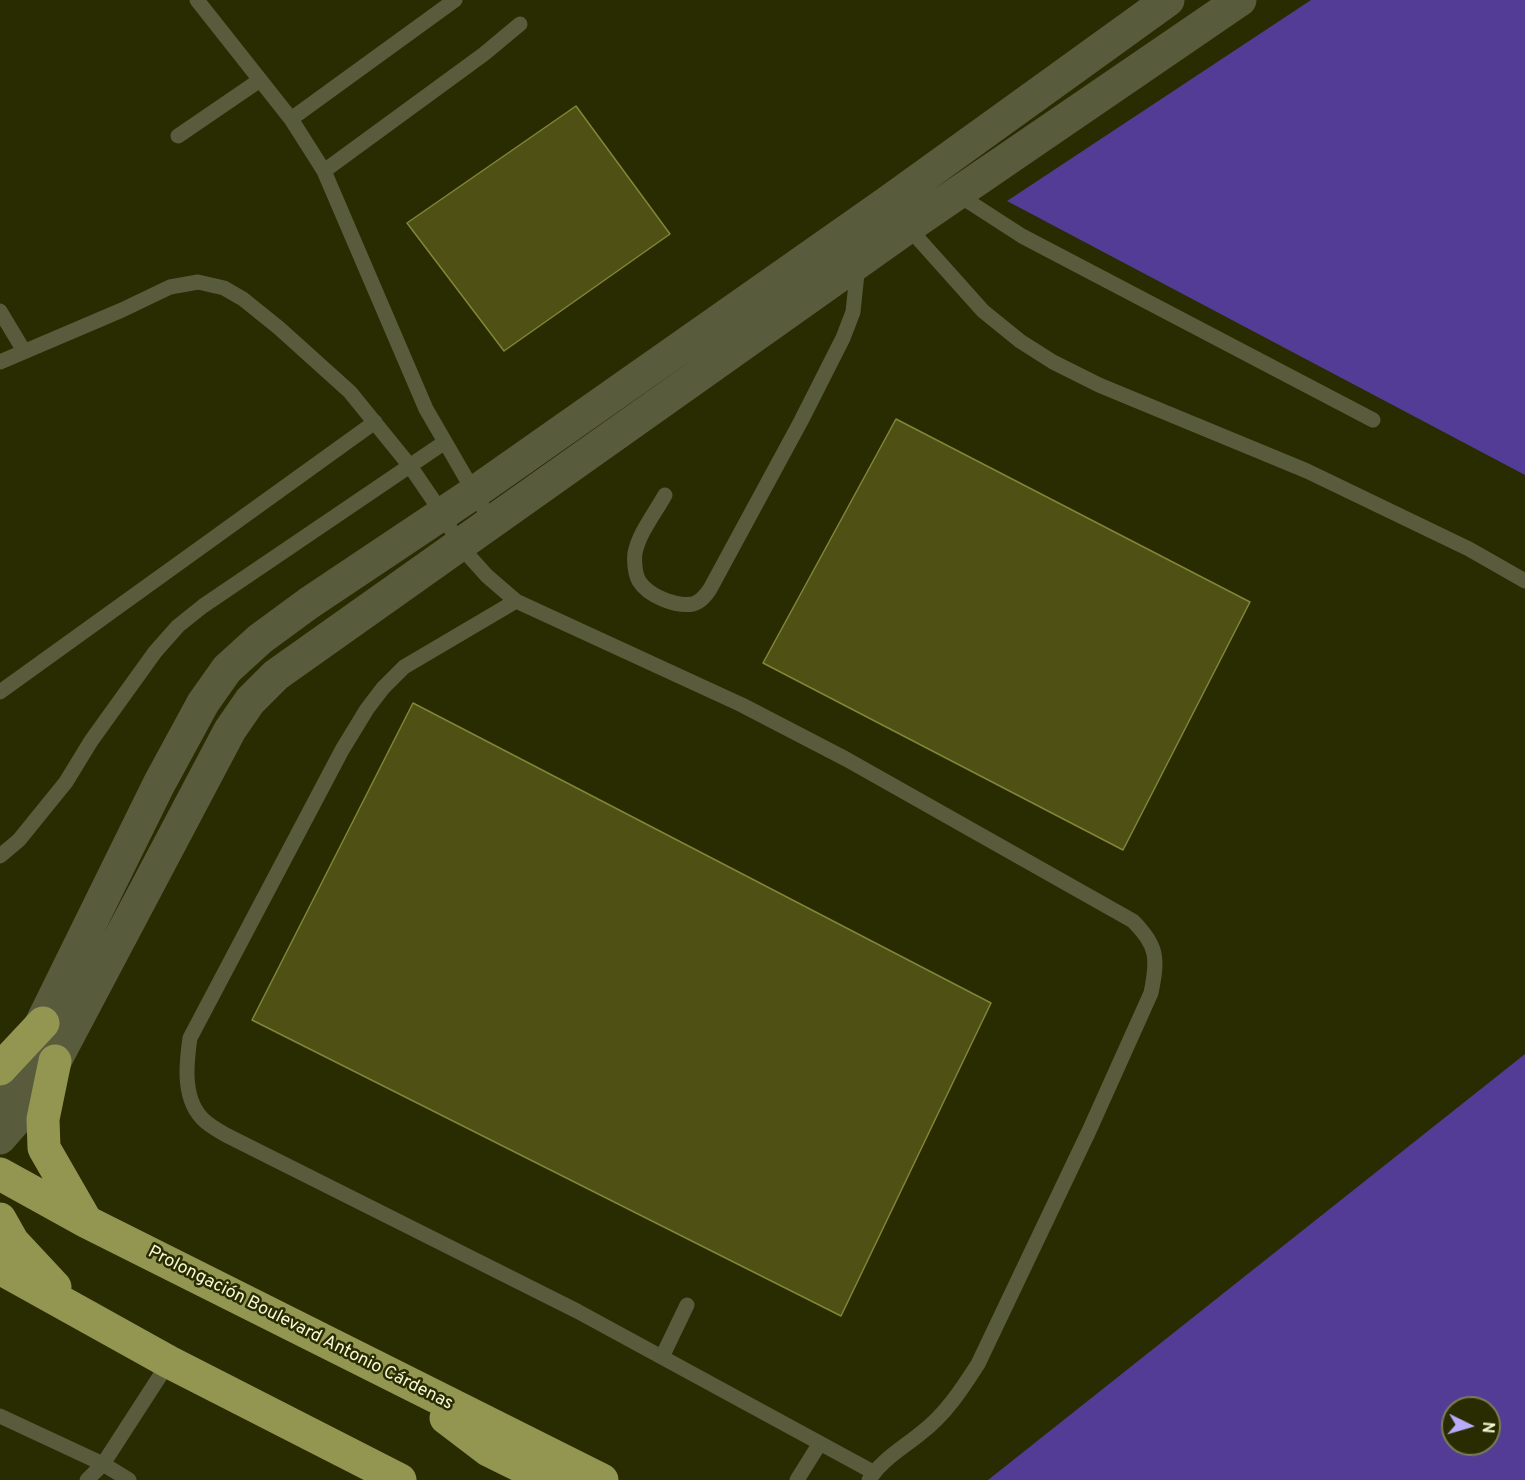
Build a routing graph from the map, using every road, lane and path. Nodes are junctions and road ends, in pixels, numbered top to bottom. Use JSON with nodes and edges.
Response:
{"nodes":[{"id":1,"x":197,"y":0,"type":"edge"},
{"id":2,"x":455,"y":0,"type":"edge"},
{"id":3,"x":1168,"y":0,"type":"edge"},
{"id":4,"x":1240,"y":0,"type":"edge"},
{"id":5,"x":520,"y":24,"type":"dead end"},
{"id":6,"x":260,"y":80,"type":"junction"},
{"id":7,"x":291,"y":119,"type":"junction"},
{"id":8,"x":178,"y":136,"type":"dead end"},
{"id":9,"x":324,"y":171,"type":"junction"},
{"id":10,"x":957,"y":194,"type":"junction"},
{"id":11,"x":888,"y":202,"type":"junction"},
{"id":12,"x":908,"y":227,"type":"junction"},
{"id":13,"x":858,"y":264,"type":"junction"},
{"id":14,"x":0,"y":311,"type":"edge"},
{"id":15,"x":24,"y":351,"type":"junction"},
{"id":16,"x":0,"y":362,"type":"edge"},
{"id":17,"x":1373,"y":420,"type":"dead end"},
{"id":18,"x":375,"y":422,"type":"junction"},
{"id":19,"x":445,"y":442,"type":"junction"},
{"id":20,"x":410,"y":466,"type":"junction"},
{"id":21,"x":475,"y":492,"type":"junction"},
{"id":22,"x":665,"y":495,"type":"dead end"},
{"id":23,"x":442,"y":513,"type":"junction"},
{"id":24,"x":492,"y":523,"type":"junction"},
{"id":25,"x":460,"y":546,"type":"junction"},
{"id":26,"x":1525,"y":581,"type":"edge"},
{"id":27,"x":516,"y":601,"type":"junction"},
{"id":28,"x":0,"y":692,"type":"edge"},
{"id":29,"x":0,"y":856,"type":"edge"},
{"id":30,"x":43,"y":1023,"type":"junction"},
{"id":31,"x":55,"y":1061,"type":"junction"},
{"id":32,"x":0,"y":1069,"type":"edge"},
{"id":33,"x":0,"y":1107,"type":"edge"},
{"id":34,"x":0,"y":1138,"type":"edge"},
{"id":35,"x":0,"y":1174,"type":"edge"},
{"id":36,"x":0,"y":1219,"type":"edge"},
{"id":37,"x":87,"y":1222,"type":"junction"},
{"id":38,"x":0,"y":1268,"type":"edge"},
{"id":39,"x":687,"y":1305,"type":"dead end"},
{"id":40,"x":87,"y":1315,"type":"junction"},
{"id":41,"x":662,"y":1357,"type":"junction"},
{"id":42,"x":169,"y":1362,"type":"junction"},
{"id":43,"x":426,"y":1392,"type":"junction"},
{"id":44,"x":0,"y":1416,"type":"edge"},
{"id":45,"x":819,"y":1443,"type":"junction"},
{"id":46,"x":103,"y":1464,"type":"junction"},
{"id":47,"x":871,"y":1476,"type":"edge"},
{"id":48,"x":87,"y":1480,"type":"edge"},
{"id":49,"x":129,"y":1480,"type":"edge"},
{"id":50,"x":400,"y":1480,"type":"edge"},
{"id":51,"x":549,"y":1480,"type":"edge"},
{"id":52,"x":602,"y":1480,"type":"edge"},
{"id":53,"x":797,"y":1480,"type":"edge"}],
"edges":[{"from":1,"to":6,"type":"lane"},
{"from":2,"to":7,"type":"lane"},
{"from":3,"to":11,"type":"street"},
{"from":4,"to":10,"type":"street"},
{"from":5,"to":9,"type":"lane"},
{"from":6,"to":7,"type":"lane"},
{"from":6,"to":8,"type":"lane"},
{"from":7,"to":9,"type":"lane"},
{"from":9,"to":19,"type":"lane"},
{"from":10,"to":12,"type":"street"},
{"from":10,"to":17,"type":"lane"},
{"from":11,"to":12,"type":"lane"},
{"from":11,"to":21,"type":"street"},
{"from":12,"to":13,"type":"street"},
{"from":12,"to":26,"type":"lane"},
{"from":13,"to":22,"type":"lane"},
{"from":13,"to":24,"type":"street"},
{"from":14,"to":15,"type":"lane"},
{"from":15,"to":16,"type":"lane"},
{"from":15,"to":18,"type":"lane"},
{"from":18,"to":20,"type":"lane"},
{"from":18,"to":28,"type":"lane"},
{"from":19,"to":20,"type":"lane"},
{"from":19,"to":21,"type":"lane"},
{"from":20,"to":23,"type":"lane"},
{"from":20,"to":29,"type":"lane"},
{"from":21,"to":23,"type":"street"},
{"from":21,"to":24,"type":"lane"},
{"from":23,"to":25,"type":"lane"},
{"from":23,"to":30,"type":"street"},
{"from":24,"to":25,"type":"street"},
{"from":25,"to":27,"type":"lane"},
{"from":25,"to":31,"type":"street"},
{"from":27,"to":41,"type":"lane"},
{"from":27,"to":47,"type":"lane"},
{"from":30,"to":32,"type":"highway"},
{"from":30,"to":33,"type":"street"},
{"from":31,"to":34,"type":"street"},
{"from":31,"to":37,"type":"highway"},
{"from":35,"to":37,"type":"highway","name":"Prolongación Boulevard Antonio Cárdenas"},
{"from":36,"to":40,"type":"highway"},
{"from":37,"to":43,"type":"highway","name":"Prolongación Boulevard Antonio Cárdenas"},
{"from":38,"to":40,"type":"highway"},
{"from":39,"to":41,"type":"lane"},
{"from":40,"to":42,"type":"highway"},
{"from":41,"to":45,"type":"lane"},
{"from":42,"to":46,"type":"lane"},
{"from":42,"to":50,"type":"highway"},
{"from":43,"to":51,"type":"highway"},
{"from":43,"to":52,"type":"highway","name":"Prolongación Boulevard Antonio Cárdenas"},
{"from":44,"to":46,"type":"lane"},
{"from":45,"to":47,"type":"lane"},
{"from":45,"to":53,"type":"lane"},
{"from":46,"to":48,"type":"lane"},
{"from":46,"to":49,"type":"lane"}]}
